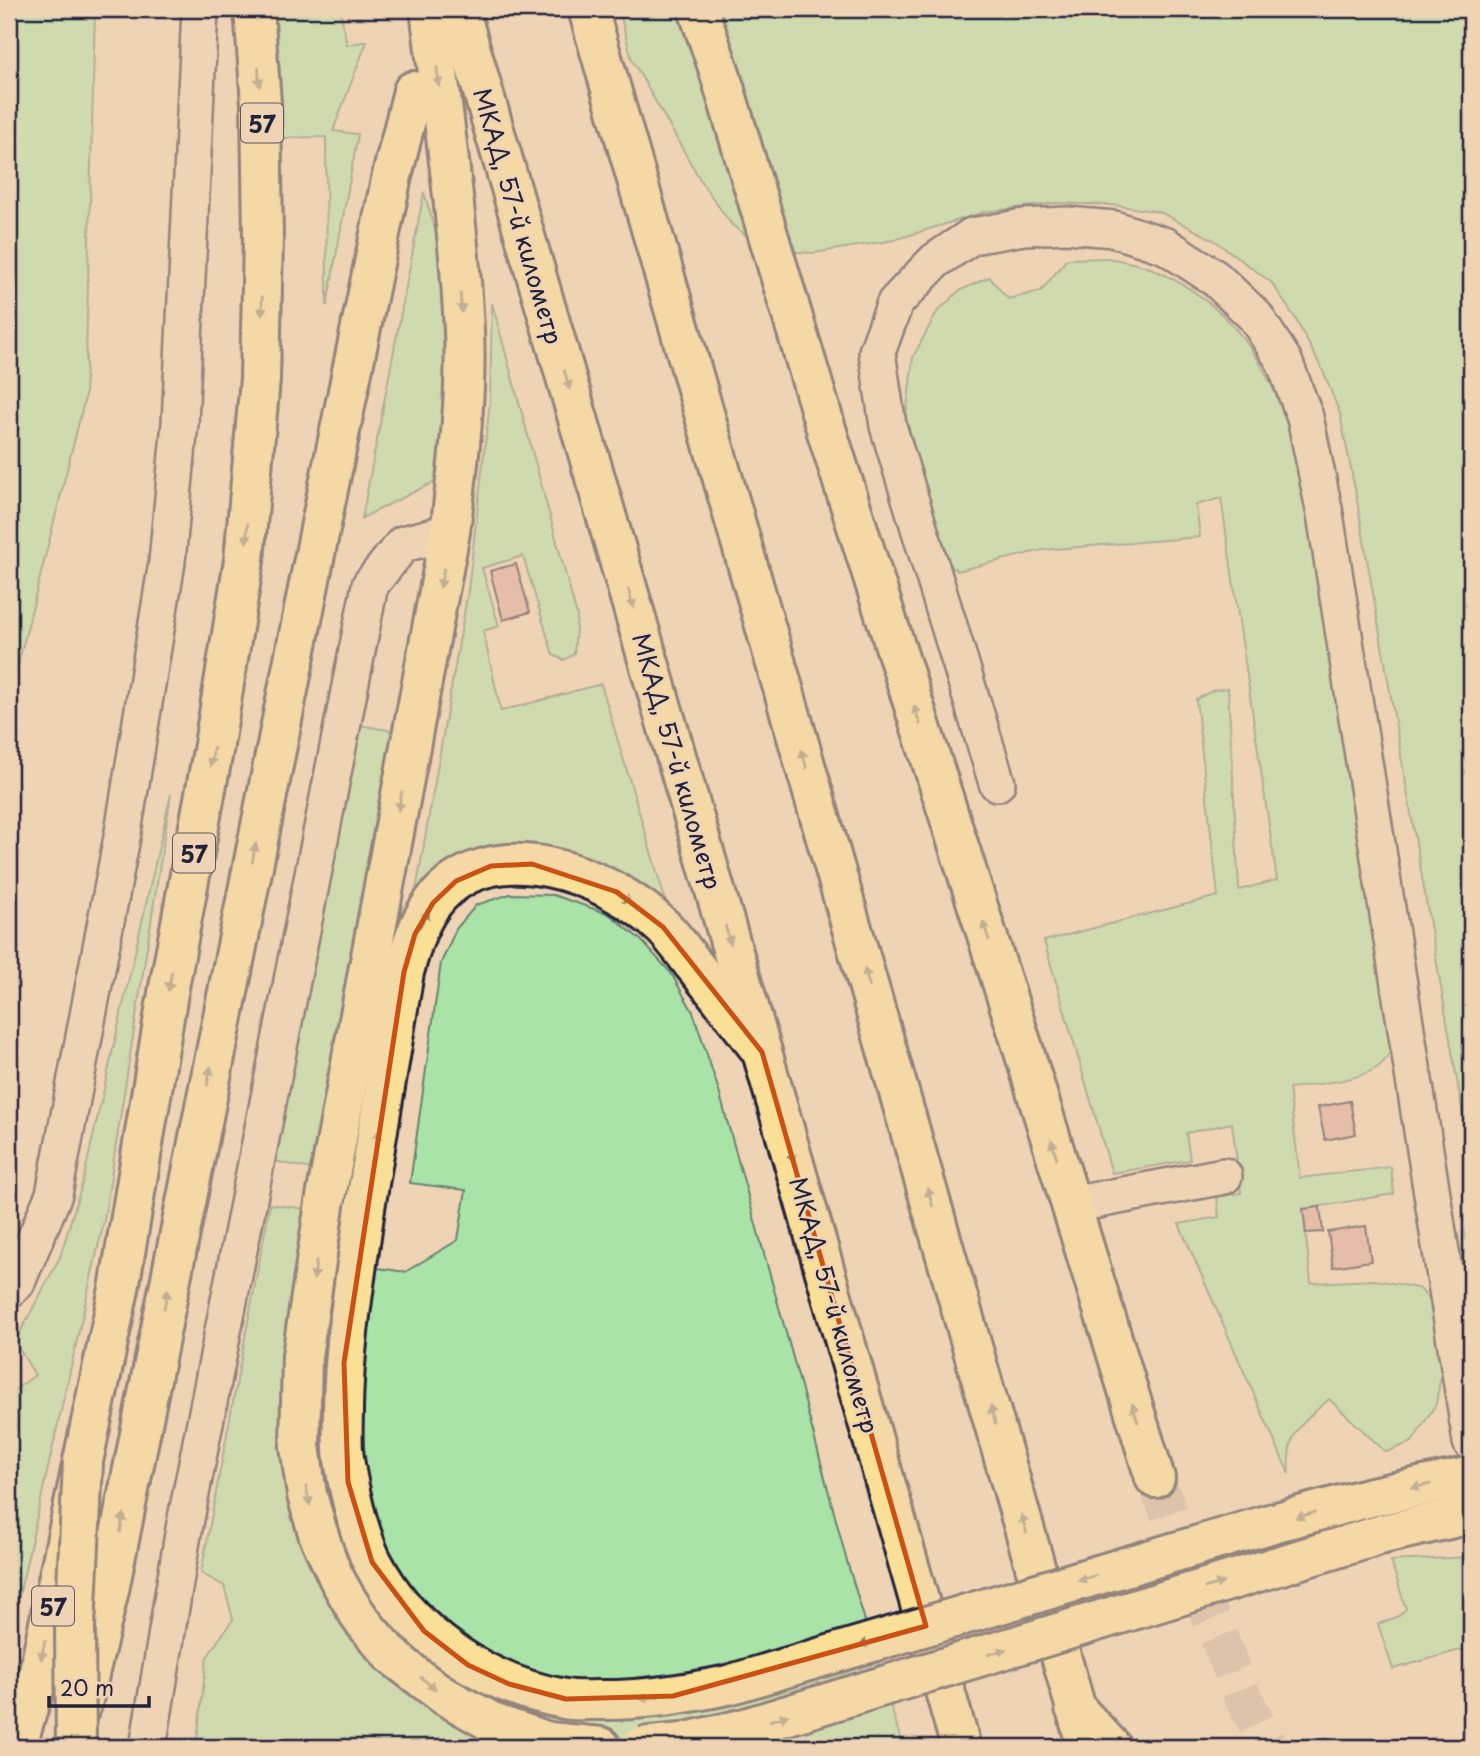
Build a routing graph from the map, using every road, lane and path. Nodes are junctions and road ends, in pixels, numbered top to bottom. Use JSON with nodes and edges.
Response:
{"nodes":[{"id":1,"x":200,"y":9,"type":"edge"},
{"id":2,"x":254,"y":9,"type":"edge"},
{"id":3,"x":430,"y":9,"type":"edge"},
{"id":4,"x":459,"y":9,"type":"edge"},
{"id":5,"x":589,"y":9,"type":"edge"},
{"id":6,"x":698,"y":9,"type":"edge"},
{"id":7,"x":413,"y":91,"type":"dead end"},
{"id":8,"x":450,"y":532,"type":"junction"},
{"id":9,"x":997,"y":783,"type":"dead end"},
{"id":10,"x":762,"y":1052,"type":"junction"},
{"id":11,"x":1224,"y":1176,"type":"dead end"},
{"id":12,"x":1071,"y":1205,"type":"junction"},
{"id":13,"x":9,"y":1290,"type":"edge"},
{"id":14,"x":1471,"y":1442,"type":"edge"},
{"id":15,"x":83,"y":1464,"type":"junction"},
{"id":16,"x":1471,"y":1476,"type":"edge"},
{"id":17,"x":1156,"y":1478,"type":"tunnel mouth"},
{"id":18,"x":1471,"y":1514,"type":"edge"},
{"id":19,"x":1400,"y":1529,"type":"junction"},
{"id":20,"x":1471,"y":1529,"type":"edge"},
{"id":21,"x":1075,"y":1707,"type":"junction"},
{"id":22,"x":16,"y":1747,"type":"edge"},
{"id":23,"x":74,"y":1747,"type":"edge"},
{"id":24,"x":148,"y":1747,"type":"edge"},
{"id":25,"x":601,"y":1747,"type":"edge"},
{"id":26,"x":641,"y":1747,"type":"edge"},
{"id":27,"x":961,"y":1747,"type":"edge"},
{"id":28,"x":1087,"y":1747,"type":"edge"},
{"id":29,"x":1111,"y":1747,"type":"edge"}],
"edges":[{"from":1,"to":13,"type":"street"},
{"from":2,"to":15,"type":"main road","number":"57","one_way":true},
{"from":3,"to":8,"type":"main road","one_way":true},
{"from":4,"to":10,"type":"main road","name":"МКАД, 57-й километр","one_way":true},
{"from":21,"to":5,"type":"main road","one_way":true},
{"from":12,"to":6,"type":"main road","one_way":true},
{"from":23,"to":7,"type":"main road","one_way":true},
{"from":8,"to":24,"type":"street"},
{"from":8,"to":25,"type":"main road","one_way":true},
{"from":9,"to":14,"type":"street"},
{"from":16,"to":10,"type":"main road","one_way":true,"bridge":true},
{"from":10,"to":27,"type":"main road","name":"МКАД, 57-й километр","one_way":true},
{"from":11,"to":12,"type":"street"},
{"from":17,"to":12,"type":"main road","one_way":true},
{"from":15,"to":22,"type":"main road","number":"57","one_way":true,"bridge":true},
{"from":15,"to":23,"type":"main road","bridge":true},
{"from":18,"to":19,"type":"main road"},
{"from":19,"to":20,"type":"main road"},
{"from":26,"to":19,"type":"main road","one_way":true,"bridge":true},
{"from":21,"to":28,"type":"main road"},
{"from":21,"to":29,"type":"main road"}]}
